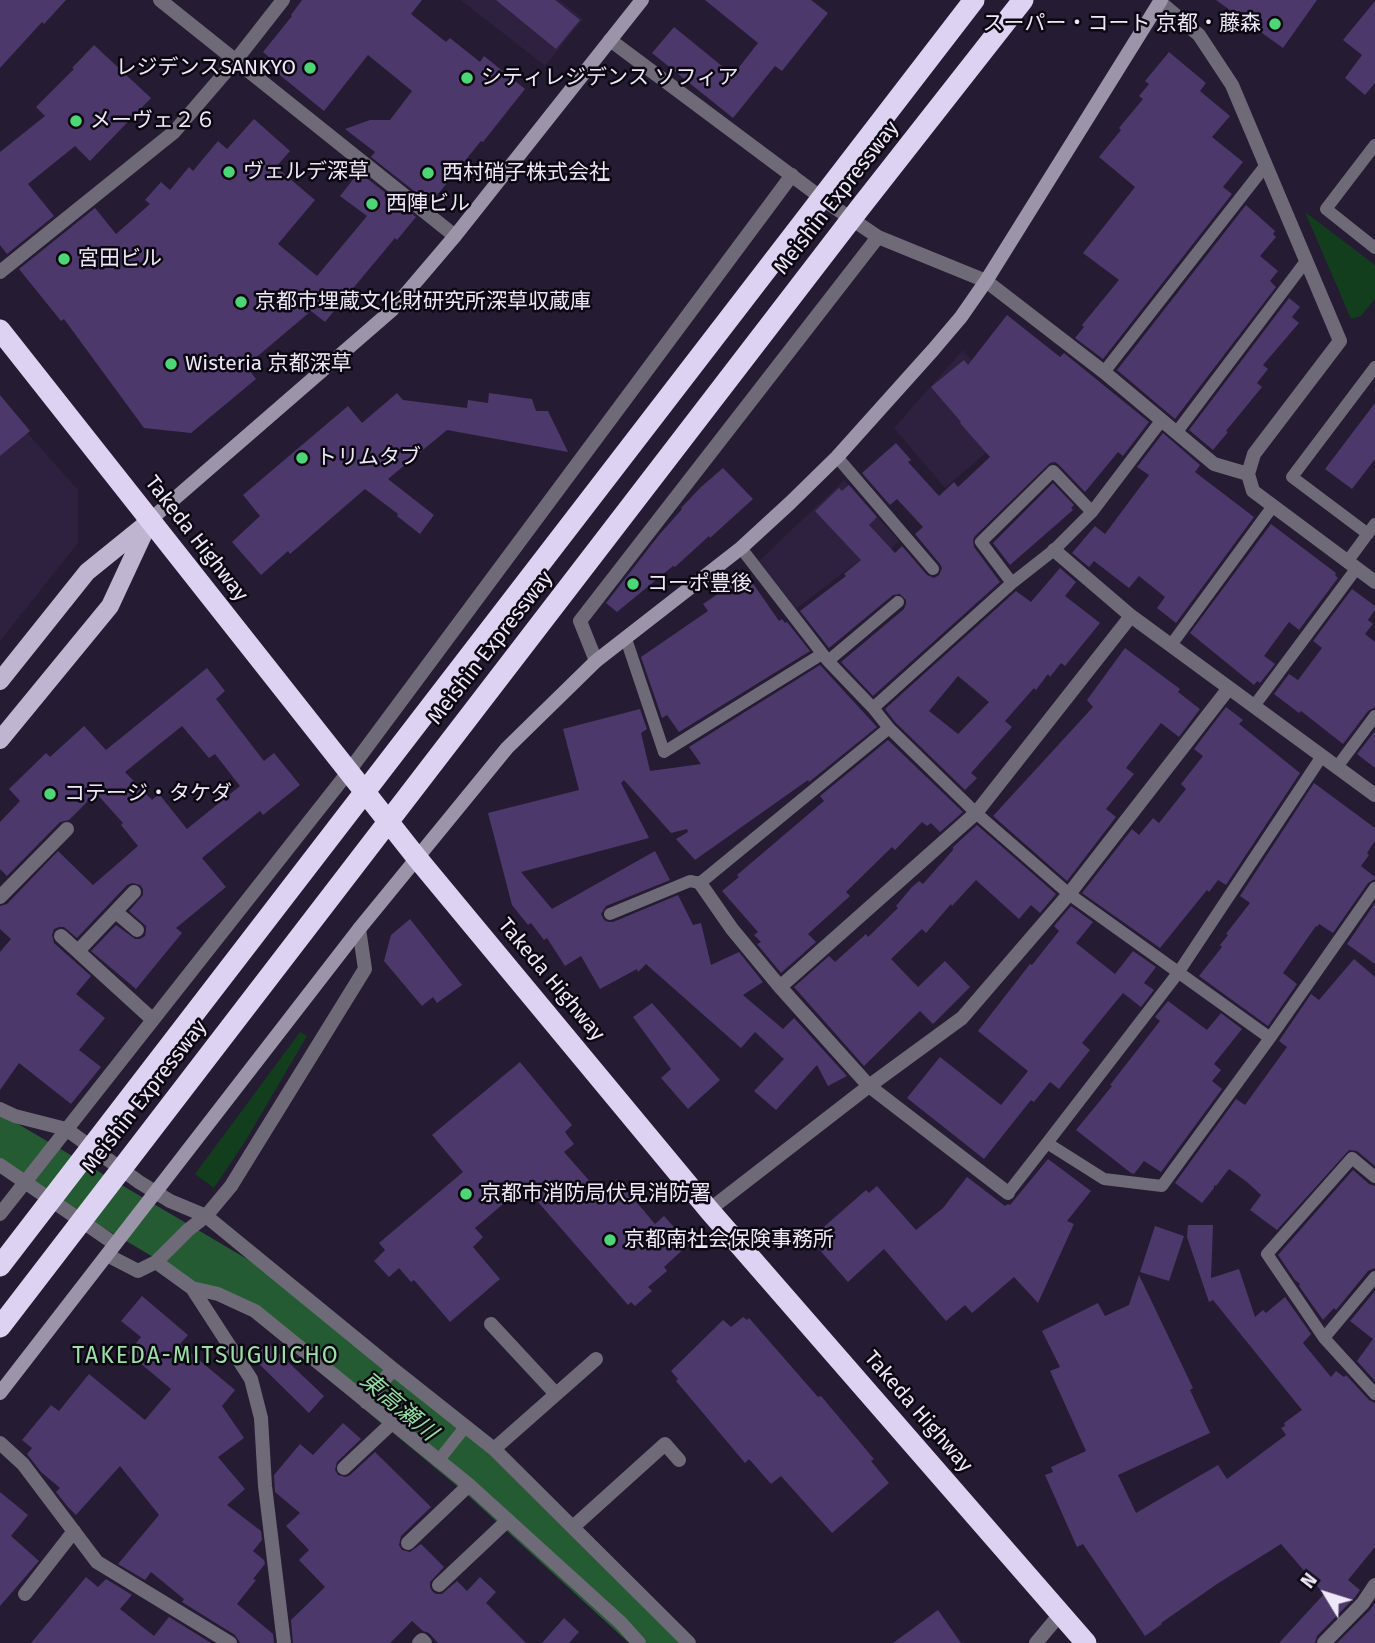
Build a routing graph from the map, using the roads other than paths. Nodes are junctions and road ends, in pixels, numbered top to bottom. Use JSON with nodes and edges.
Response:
{"nodes":[{"id":1,"x":160,"y":0,"type":"edge"},
{"id":2,"x":283,"y":0,"type":"edge"},
{"id":3,"x":642,"y":0,"type":"edge"},
{"id":4,"x":965,"y":0,"type":"edge"},
{"id":5,"x":974,"y":0,"type":"edge"},
{"id":6,"x":1023,"y":0,"type":"edge"},
{"id":7,"x":1030,"y":0,"type":"edge"},
{"id":8,"x":1161,"y":1,"type":"edge"},
{"id":9,"x":610,"y":40,"type":"junction"},
{"id":10,"x":936,"y":49,"type":"junction"},
{"id":11,"x":236,"y":60,"type":"junction"},
{"id":12,"x":968,"y":71,"type":"junction"},
{"id":13,"x":1375,"y":145,"type":"edge"},
{"id":14,"x":1266,"y":165,"type":"junction"},
{"id":15,"x":792,"y":175,"type":"junction"},
{"id":16,"x":455,"y":236,"type":"junction"},
{"id":17,"x":878,"y":237,"type":"junction"},
{"id":18,"x":1375,"y":248,"type":"edge"},
{"id":19,"x":1306,"y":261,"type":"junction"},
{"id":20,"x":0,"y":272,"type":"edge"},
{"id":21,"x":986,"y":281,"type":"junction"},
{"id":22,"x":0,"y":331,"type":"edge"},
{"id":23,"x":1375,"y":367,"type":"edge"},
{"id":24,"x":1104,"y":372,"type":"junction"},
{"id":25,"x":1161,"y":421,"type":"junction"},
{"id":26,"x":1175,"y":433,"type":"junction"},
{"id":27,"x":837,"y":457,"type":"junction"},
{"id":28,"x":1248,"y":474,"type":"junction"},
{"id":29,"x":1273,"y":506,"type":"junction"},
{"id":30,"x":1091,"y":512,"type":"junction"},
{"id":31,"x":150,"y":520,"type":"junction"},
{"id":32,"x":1371,"y":529,"type":"edge"},
{"id":33,"x":741,"y":548,"type":"junction"},
{"id":34,"x":1054,"y":550,"type":"junction"},
{"id":35,"x":1352,"y":565,"type":"junction"},
{"id":36,"x":933,"y":569,"type":"dead end"},
{"id":37,"x":1375,"y":582,"type":"edge"},
{"id":38,"x":1012,"y":583,"type":"junction"},
{"id":39,"x":898,"y":602,"type":"dead end"},
{"id":40,"x":1131,"y":616,"type":"junction"},
{"id":41,"x":625,"y":639,"type":"junction"},
{"id":42,"x":1171,"y":645,"type":"junction"},
{"id":43,"x":825,"y":657,"type":"junction"},
{"id":44,"x":596,"y":661,"type":"junction"},
{"id":45,"x":0,"y":681,"type":"edge"},
{"id":46,"x":1229,"y":688,"type":"junction"},
{"id":47,"x":1254,"y":706,"type":"junction"},
{"id":48,"x":873,"y":708,"type":"junction"},
{"id":49,"x":1375,"y":716,"type":"edge"},
{"id":50,"x":889,"y":728,"type":"junction"},
{"id":51,"x":0,"y":740,"type":"edge"},
{"id":52,"x":1322,"y":756,"type":"junction"},
{"id":53,"x":1337,"y":767,"type":"junction"},
{"id":54,"x":349,"y":771,"type":"junction"},
{"id":55,"x":1375,"y":795,"type":"edge"},
{"id":56,"x":976,"y":813,"type":"junction"},
{"id":57,"x":67,"y":829,"type":"dead end"},
{"id":58,"x":417,"y":858,"type":"junction"},
{"id":59,"x":700,"y":883,"type":"junction"},
{"id":60,"x":1375,"y":888,"type":"edge"},
{"id":61,"x":134,"y":892,"type":"dead end"},
{"id":62,"x":1069,"y":894,"type":"junction"},
{"id":63,"x":0,"y":897,"type":"edge"},
{"id":64,"x":116,"y":912,"type":"junction"},
{"id":65,"x":610,"y":914,"type":"dead end"},
{"id":66,"x":359,"y":929,"type":"junction"},
{"id":67,"x":137,"y":930,"type":"dead end"},
{"id":68,"x":61,"y":936,"type":"dead end"},
{"id":69,"x":78,"y":951,"type":"junction"},
{"id":70,"x":1178,"y":973,"type":"junction"},
{"id":71,"x":780,"y":987,"type":"junction"},
{"id":72,"x":152,"y":1019,"type":"junction"},
{"id":73,"x":1270,"y":1038,"type":"junction"},
{"id":74,"x":869,"y":1086,"type":"junction"},
{"id":75,"x":0,"y":1108,"type":"edge"},
{"id":76,"x":66,"y":1129,"type":"junction"},
{"id":77,"x":1047,"y":1143,"type":"junction"},
{"id":78,"x":0,"y":1165,"type":"edge"},
{"id":79,"x":1375,"y":1177,"type":"edge"},
{"id":80,"x":27,"y":1178,"type":"junction"},
{"id":81,"x":156,"y":1192,"type":"junction"},
{"id":82,"x":1007,"y":1193,"type":"joint"},
{"id":83,"x":709,"y":1210,"type":"junction"},
{"id":84,"x":0,"y":1214,"type":"edge"},
{"id":85,"x":206,"y":1216,"type":"junction"},
{"id":86,"x":111,"y":1249,"type":"junction"},
{"id":87,"x":158,"y":1259,"type":"junction"},
{"id":88,"x":0,"y":1266,"type":"edge"},
{"id":89,"x":1375,"y":1277,"type":"edge"},
{"id":90,"x":192,"y":1288,"type":"junction"},
{"id":91,"x":491,"y":1324,"type":"dead end"},
{"id":92,"x":0,"y":1327,"type":"edge"},
{"id":93,"x":1324,"y":1338,"type":"junction"},
{"id":94,"x":596,"y":1359,"type":"dead end"},
{"id":95,"x":393,"y":1369,"type":"junction"},
{"id":96,"x":0,"y":1393,"type":"edge"},
{"id":97,"x":556,"y":1394,"type":"junction"},
{"id":98,"x":1375,"y":1394,"type":"edge"},
{"id":99,"x":366,"y":1402,"type":"junction"},
{"id":100,"x":392,"y":1423,"type":"junction"},
{"id":101,"x":466,"y":1426,"type":"junction"},
{"id":102,"x":0,"y":1443,"type":"edge"},
{"id":103,"x":494,"y":1449,"type":"junction"},
{"id":104,"x":679,"y":1460,"type":"dead end"},
{"id":105,"x":438,"y":1461,"type":"junction"},
{"id":106,"x":344,"y":1468,"type":"dead end"},
{"id":107,"x":468,"y":1485,"type":"junction"},
{"id":108,"x":508,"y":1520,"type":"junction"},
{"id":109,"x":573,"y":1527,"type":"junction"},
{"id":110,"x":74,"y":1531,"type":"junction"},
{"id":111,"x":408,"y":1543,"type":"dead end"},
{"id":112,"x":439,"y":1585,"type":"dead end"},
{"id":113,"x":1375,"y":1585,"type":"edge"},
{"id":114,"x":25,"y":1594,"type":"dead end"},
{"id":115,"x":1061,"y":1613,"type":"junction"},
{"id":116,"x":230,"y":1643,"type":"edge"},
{"id":117,"x":284,"y":1643,"type":"edge"},
{"id":118,"x":419,"y":1643,"type":"edge"},
{"id":119,"x":425,"y":1643,"type":"edge"},
{"id":120,"x":639,"y":1643,"type":"edge"},
{"id":121,"x":689,"y":1643,"type":"edge"},
{"id":122,"x":1037,"y":1643,"type":"edge"},
{"id":123,"x":1086,"y":1643,"type":"edge"},
{"id":124,"x":1324,"y":1643,"type":"edge"}],
"edges":[{"from":1,"to":11,"type":"street"},
{"from":2,"to":11,"type":"street"},
{"from":3,"to":9,"type":"street"},
{"from":4,"to":10,"type":"highway"},
{"from":5,"to":10,"type":"highway","name":"Meishin Expressway"},
{"from":6,"to":12,"type":"highway","name":"Meishin Expressway"},
{"from":7,"to":12,"type":"highway"},
{"from":8,"to":14,"type":"street"},
{"from":8,"to":21,"type":"street"},
{"from":9,"to":15,"type":"street"},
{"from":9,"to":16,"type":"street"},
{"from":10,"to":88,"type":"highway","name":"Meishin Expressway"},
{"from":11,"to":16,"type":"street"},
{"from":11,"to":20,"type":"street"},
{"from":12,"to":92,"type":"highway","name":"Meishin Expressway"},
{"from":13,"to":18,"type":"lane"},
{"from":14,"to":19,"type":"street"},
{"from":14,"to":24,"type":"lane"},
{"from":15,"to":17,"type":"street"},
{"from":15,"to":54,"type":"street"},
{"from":16,"to":31,"type":"street"},
{"from":17,"to":21,"type":"street"},
{"from":17,"to":44,"type":"street"},
{"from":19,"to":26,"type":"lane"},
{"from":19,"to":28,"type":"street"},
{"from":21,"to":24,"type":"street"},
{"from":21,"to":27,"type":"street"},
{"from":22,"to":31,"type":"highway","name":"Takeda Highway"},
{"from":23,"to":32,"type":"lane"},
{"from":24,"to":25,"type":"street"},
{"from":25,"to":26,"type":"street"},
{"from":25,"to":30,"type":"lane"},
{"from":26,"to":28,"type":"street"},
{"from":27,"to":33,"type":"street"},
{"from":27,"to":36,"type":"lane"},
{"from":28,"to":29,"type":"street"},
{"from":29,"to":35,"type":"street"},
{"from":29,"to":42,"type":"lane"},
{"from":30,"to":34,"type":"lane"},
{"from":30,"to":38,"type":"lane"},
{"from":31,"to":45,"type":"main road"},
{"from":31,"to":51,"type":"main road"},
{"from":31,"to":54,"type":"highway","name":"Takeda Highway"},
{"from":32,"to":35,"type":"lane"},
{"from":33,"to":41,"type":"street"},
{"from":33,"to":43,"type":"lane"},
{"from":34,"to":38,"type":"lane"},
{"from":34,"to":40,"type":"street"},
{"from":35,"to":37,"type":"street"},
{"from":35,"to":47,"type":"lane"},
{"from":38,"to":48,"type":"lane"},
{"from":39,"to":43,"type":"lane"},
{"from":40,"to":42,"type":"street"},
{"from":40,"to":56,"type":"street"},
{"from":41,"to":43,"type":"lane"},
{"from":41,"to":44,"type":"street"},
{"from":42,"to":46,"type":"street"},
{"from":43,"to":48,"type":"lane"},
{"from":44,"to":58,"type":"street"},
{"from":46,"to":47,"type":"street"},
{"from":46,"to":62,"type":"street"},
{"from":47,"to":52,"type":"street"},
{"from":48,"to":50,"type":"lane"},
{"from":49,"to":53,"type":"lane"},
{"from":50,"to":56,"type":"lane"},
{"from":50,"to":59,"type":"lane"},
{"from":52,"to":53,"type":"street"},
{"from":52,"to":70,"type":"lane"},
{"from":53,"to":55,"type":"street"},
{"from":54,"to":58,"type":"highway","name":"Takeda Highway"},
{"from":54,"to":72,"type":"street"},
{"from":56,"to":62,"type":"lane"},
{"from":56,"to":71,"type":"street"},
{"from":57,"to":63,"type":"street"},
{"from":58,"to":66,"type":"street"},
{"from":58,"to":83,"type":"highway","name":"Takeda Highway"},
{"from":59,"to":65,"type":"lane"},
{"from":59,"to":71,"type":"street"},
{"from":60,"to":73,"type":"lane"},
{"from":61,"to":64,"type":"street"},
{"from":62,"to":70,"type":"lane"},
{"from":62,"to":74,"type":"street"},
{"from":64,"to":67,"type":"street"},
{"from":64,"to":69,"type":"street"},
{"from":66,"to":81,"type":"street"},
{"from":66,"to":85,"type":"street"},
{"from":68,"to":69,"type":"street"},
{"from":69,"to":72,"type":"street"},
{"from":70,"to":73,"type":"lane"},
{"from":70,"to":77,"type":"lane"},
{"from":71,"to":74,"type":"street"},
{"from":72,"to":76,"type":"street"},
{"from":73,"to":77,"type":"lane"},
{"from":74,"to":82,"type":"street"},
{"from":74,"to":83,"type":"street"},
{"from":75,"to":76,"type":"street"},
{"from":76,"to":80,"type":"street"},
{"from":76,"to":81,"type":"street"},
{"from":77,"to":82,"type":"lane"},
{"from":78,"to":80,"type":"street"},
{"from":79,"to":93,"type":"lane"},
{"from":80,"to":84,"type":"street"},
{"from":80,"to":86,"type":"street"},
{"from":81,"to":85,"type":"street"},
{"from":81,"to":86,"type":"street"},
{"from":83,"to":115,"type":"highway","name":"Takeda Highway"},
{"from":85,"to":87,"type":"street"},
{"from":85,"to":95,"type":"street"},
{"from":86,"to":87,"type":"street"},
{"from":86,"to":96,"type":"street"},
{"from":87,"to":90,"type":"street"},
{"from":89,"to":93,"type":"lane"},
{"from":90,"to":99,"type":"street"},
{"from":90,"to":117,"type":"street"},
{"from":91,"to":97,"type":"street"},
{"from":93,"to":98,"type":"lane"},
{"from":94,"to":97,"type":"street"},
{"from":95,"to":99,"type":"street"},
{"from":95,"to":101,"type":"street"},
{"from":97,"to":103,"type":"street"},
{"from":99,"to":100,"type":"street"},
{"from":100,"to":105,"type":"street"},
{"from":100,"to":106,"type":"street"},
{"from":101,"to":103,"type":"street"},
{"from":101,"to":105,"type":"lane"},
{"from":102,"to":110,"type":"street"},
{"from":103,"to":109,"type":"street"},
{"from":104,"to":109,"type":"street"},
{"from":105,"to":107,"type":"street"},
{"from":107,"to":108,"type":"street"},
{"from":107,"to":111,"type":"street"},
{"from":108,"to":112,"type":"street"},
{"from":108,"to":120,"type":"street"},
{"from":109,"to":121,"type":"street"},
{"from":110,"to":114,"type":"street"},
{"from":110,"to":116,"type":"street"},
{"from":113,"to":124,"type":"street"},
{"from":115,"to":122,"type":"street"},
{"from":115,"to":123,"type":"highway","name":"Takeda Highway"},
{"from":118,"to":119,"type":"street"}]}
